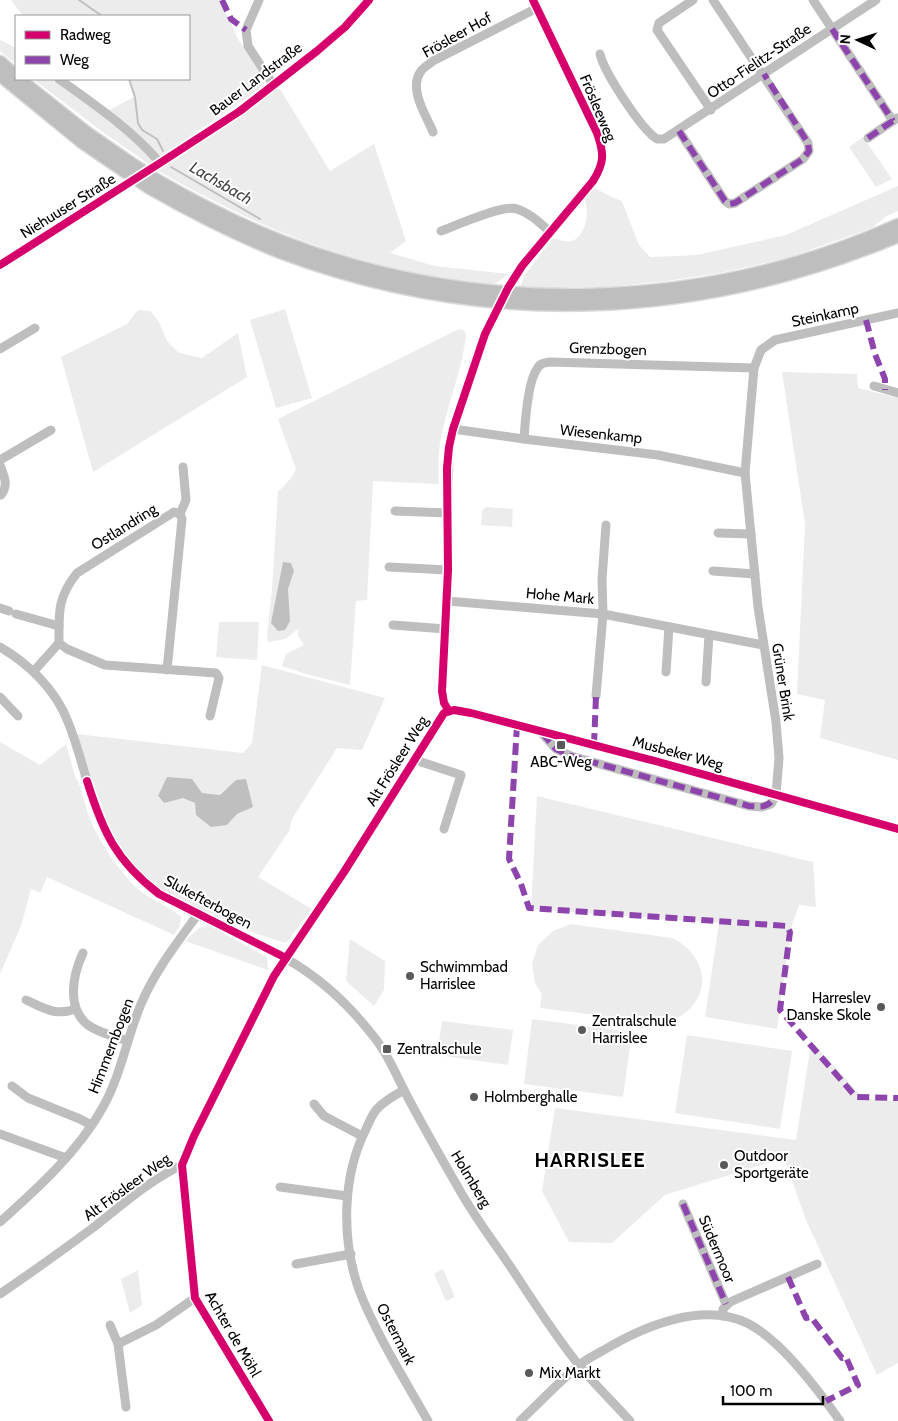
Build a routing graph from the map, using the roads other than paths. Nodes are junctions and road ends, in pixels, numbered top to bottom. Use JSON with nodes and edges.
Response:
{"nodes":[{"id":1,"x":259,"y":0,"type":"edge"},
{"id":2,"x":369,"y":0,"type":"edge"},
{"id":3,"x":693,"y":0,"type":"edge"},
{"id":4,"x":713,"y":0,"type":"edge"},
{"id":5,"x":813,"y":0,"type":"edge"},
{"id":6,"x":876,"y":0,"type":"edge"},
{"id":7,"x":535,"y":4,"type":"edge"},
{"id":8,"x":832,"y":28,"type":"junction"},
{"id":9,"x":600,"y":54,"type":"dead end"},
{"id":10,"x":0,"y":62,"type":"edge"},
{"id":11,"x":764,"y":74,"type":"junction"},
{"id":12,"x":0,"y":75,"type":"edge"},
{"id":13,"x":15,"y":75,"type":"edge"},
{"id":14,"x":21,"y":80,"type":"edge"},
{"id":15,"x":60,"y":80,"type":"edge"},
{"id":16,"x":274,"y":86,"type":"junction"},
{"id":17,"x":711,"y":110,"type":"junction"},
{"id":18,"x":896,"y":119,"type":"edge"},
{"id":19,"x":678,"y":131,"type":"junction"},
{"id":20,"x":433,"y":132,"type":"dead end"},
{"id":21,"x":868,"y":138,"type":"dead end"},
{"id":22,"x":160,"y":163,"type":"junction"},
{"id":23,"x":126,"y":166,"type":"junction"},
{"id":24,"x":150,"y":170,"type":"joint"},
{"id":25,"x":154,"y":184,"type":"junction"},
{"id":26,"x":898,"y":225,"type":"edge"},
{"id":27,"x":442,"y":231,"type":"dead end"},
{"id":28,"x":550,"y":232,"type":"junction"},
{"id":29,"x":898,"y":236,"type":"edge"},
{"id":30,"x":0,"y":265,"type":"edge"},
{"id":31,"x":898,"y":313,"type":"edge"},
{"id":32,"x":35,"y":328,"type":"dead end"},
{"id":33,"x":487,"y":331,"type":"joint"},
{"id":34,"x":0,"y":349,"type":"edge"},
{"id":35,"x":761,"y":350,"type":"joint"},
{"id":36,"x":754,"y":368,"type":"junction"},
{"id":37,"x":874,"y":386,"type":"dead end"},
{"id":38,"x":898,"y":393,"type":"edge"},
{"id":39,"x":454,"y":428,"type":"junction"},
{"id":40,"x":51,"y":430,"type":"dead end"},
{"id":41,"x":524,"y":439,"type":"junction"},
{"id":42,"x":0,"y":460,"type":"edge"},
{"id":43,"x":0,"y":465,"type":"edge"},
{"id":44,"x":183,"y":467,"type":"dead end"},
{"id":45,"x":745,"y":473,"type":"junction"},
{"id":46,"x":1,"y":495,"type":"edge"},
{"id":47,"x":394,"y":511,"type":"dead end"},
{"id":48,"x":180,"y":514,"type":"junction"},
{"id":49,"x":448,"y":514,"type":"junction"},
{"id":50,"x":606,"y":525,"type":"dead end"},
{"id":51,"x":718,"y":533,"type":"dead end"},
{"id":52,"x":751,"y":534,"type":"junction"},
{"id":53,"x":389,"y":567,"type":"dead end"},
{"id":54,"x":448,"y":570,"type":"junction"},
{"id":55,"x":713,"y":571,"type":"dead end"},
{"id":56,"x":755,"y":574,"type":"junction"},
{"id":57,"x":447,"y":602,"type":"junction"},
{"id":58,"x":8,"y":611,"type":"edge"},
{"id":59,"x":603,"y":614,"type":"junction"},
{"id":60,"x":59,"y":626,"type":"junction"},
{"id":61,"x":393,"y":626,"type":"dead end"},
{"id":62,"x":669,"y":627,"type":"junction"},
{"id":63,"x":446,"y":629,"type":"junction"},
{"id":64,"x":709,"y":635,"type":"junction"},
{"id":65,"x":59,"y":644,"type":"junction"},
{"id":66,"x":763,"y":645,"type":"junction"},
{"id":67,"x":0,"y":647,"type":"edge"},
{"id":68,"x":167,"y":670,"type":"junction"},
{"id":69,"x":34,"y":671,"type":"junction"},
{"id":70,"x":666,"y":672,"type":"dead end"},
{"id":71,"x":706,"y":682,"type":"dead end"},
{"id":72,"x":596,"y":696,"type":"dead end"},
{"id":73,"x":0,"y":698,"type":"edge"},
{"id":74,"x":449,"y":711,"type":"junction"},
{"id":75,"x":18,"y":716,"type":"dead end"},
{"id":76,"x":210,"y":716,"type":"dead end"},
{"id":77,"x":540,"y":731,"type":"junction"},
{"id":78,"x":415,"y":760,"type":"junction"},
{"id":79,"x":776,"y":795,"type":"junction"},
{"id":80,"x":444,"y":829,"type":"dead end"},
{"id":81,"x":898,"y":829,"type":"edge"},
{"id":82,"x":198,"y":914,"type":"junction"},
{"id":83,"x":84,"y":953,"type":"dead end"},
{"id":84,"x":286,"y":958,"type":"junction"},
{"id":85,"x":26,"y":1000,"type":"dead end"},
{"id":86,"x":76,"y":1009,"type":"junction"},
{"id":87,"x":127,"y":1041,"type":"junction"},
{"id":88,"x":12,"y":1086,"type":"dead end"},
{"id":89,"x":404,"y":1090,"type":"junction"},
{"id":90,"x":314,"y":1104,"type":"dead end"},
{"id":91,"x":91,"y":1125,"type":"junction"},
{"id":92,"x":0,"y":1134,"type":"edge"},
{"id":93,"x":362,"y":1136,"type":"junction"},
{"id":94,"x":66,"y":1158,"type":"junction"},
{"id":95,"x":182,"y":1165,"type":"junction"},
{"id":96,"x":280,"y":1187,"type":"dead end"},
{"id":97,"x":348,"y":1196,"type":"junction"},
{"id":98,"x":683,"y":1204,"type":"dead end"},
{"id":99,"x":0,"y":1222,"type":"edge"},
{"id":100,"x":350,"y":1254,"type":"junction"},
{"id":101,"x":296,"y":1264,"type":"dead end"},
{"id":102,"x":817,"y":1264,"type":"dead end"},
{"id":103,"x":0,"y":1294,"type":"edge"},
{"id":104,"x":194,"y":1298,"type":"junction"},
{"id":105,"x":726,"y":1304,"type":"junction"},
{"id":106,"x":722,"y":1316,"type":"junction"},
{"id":107,"x":110,"y":1325,"type":"dead end"},
{"id":108,"x":118,"y":1344,"type":"junction"},
{"id":109,"x":579,"y":1365,"type":"junction"},
{"id":110,"x":126,"y":1407,"type":"dead end"},
{"id":111,"x":269,"y":1421,"type":"edge"},
{"id":112,"x":428,"y":1421,"type":"edge"},
{"id":113,"x":520,"y":1421,"type":"edge"},
{"id":114,"x":630,"y":1421,"type":"edge"},
{"id":115,"x":840,"y":1421,"type":"edge"}],
"edges":[{"from":1,"to":16,"type":"street"},
{"from":2,"to":16,"type":"street","name":"Bauer Landstraße"},
{"from":3,"to":17,"type":"street"},
{"from":4,"to":11,"type":"street"},
{"from":5,"to":8,"type":"street"},
{"from":6,"to":8,"type":"street","name":"Otto-Fielitz-Straße"},
{"from":7,"to":20,"type":"street","name":"Frösleer Hof"},
{"from":7,"to":28,"type":"street","name":"Frösleeweg"},
{"from":8,"to":11,"type":"street","name":"Otto-Fielitz-Straße"},
{"from":8,"to":18,"type":"street"},
{"from":9,"to":19,"type":"street","name":"Otto-Fielitz-Straße"},
{"from":10,"to":13,"type":"highway"},
{"from":11,"to":17,"type":"street","name":"Otto-Fielitz-Straße"},
{"from":11,"to":19,"type":"street"},
{"from":12,"to":23,"type":"highway"},
{"from":14,"to":23,"type":"highway"},
{"from":15,"to":22,"type":"street"},
{"from":16,"to":22,"type":"street","name":"Bauer Landstraße"},
{"from":17,"to":19,"type":"street","name":"Otto-Fielitz-Straße"},
{"from":18,"to":21,"type":"street"},
{"from":22,"to":24,"type":"street","name":"Bauer Landstraße"},
{"from":23,"to":25,"type":"highway","bridge":true},
{"from":24,"to":30,"type":"street","name":"Niehuuser Straße"},
{"from":25,"to":26,"type":"highway"},
{"from":25,"to":29,"type":"highway"},
{"from":27,"to":28,"type":"street"},
{"from":28,"to":33,"type":"street","name":"Frösleeweg","bridge":true},
{"from":31,"to":35,"type":"street","name":"Steinkamp"},
{"from":32,"to":34,"type":"street"},
{"from":33,"to":39,"type":"street","name":"Alt Frösleer Weg"},
{"from":35,"to":36,"type":"street","name":"Grüner Brink"},
{"from":36,"to":41,"type":"street","name":"Grenzbogen"},
{"from":36,"to":45,"type":"street","name":"Grüner Brink"},
{"from":37,"to":38,"type":"street"},
{"from":39,"to":41,"type":"street","name":"Wiesenkamp"},
{"from":39,"to":49,"type":"street","name":"Alt Frösleer Weg"},
{"from":40,"to":42,"type":"street"},
{"from":41,"to":45,"type":"street","name":"Wiesenkamp"},
{"from":43,"to":46,"type":"street"},
{"from":44,"to":48,"type":"street"},
{"from":45,"to":52,"type":"street","name":"Grüner Brink"},
{"from":47,"to":49,"type":"street"},
{"from":48,"to":60,"type":"street","name":"Ostlandring"},
{"from":48,"to":68,"type":"street","name":"Ostlandring"},
{"from":49,"to":54,"type":"street","name":"Alt Frösleer Weg"},
{"from":50,"to":59,"type":"street"},
{"from":51,"to":52,"type":"street"},
{"from":52,"to":56,"type":"street","name":"Grüner Brink"},
{"from":53,"to":54,"type":"street"},
{"from":54,"to":57,"type":"street","name":"Alt Frösleer Weg"},
{"from":55,"to":56,"type":"street"},
{"from":56,"to":66,"type":"street","name":"Grüner Brink"},
{"from":57,"to":59,"type":"street","name":"Hohe Mark"},
{"from":57,"to":63,"type":"street","name":"Alt Frösleer Weg"},
{"from":58,"to":60,"type":"street"},
{"from":59,"to":62,"type":"street","name":"Hohe Mark"},
{"from":59,"to":72,"type":"street"},
{"from":60,"to":65,"type":"street","name":"Ostlandring"},
{"from":61,"to":63,"type":"street"},
{"from":62,"to":64,"type":"street","name":"Hohe Mark"},
{"from":62,"to":70,"type":"street"},
{"from":63,"to":74,"type":"street","name":"Alt Frösleer Weg"},
{"from":64,"to":66,"type":"street","name":"Hohe Mark"},
{"from":64,"to":71,"type":"street"},
{"from":65,"to":68,"type":"street"},
{"from":65,"to":69,"type":"street"},
{"from":66,"to":79,"type":"street","name":"Grüner Brink"},
{"from":67,"to":69,"type":"street","name":"Slukefterbogen"},
{"from":68,"to":76,"type":"street"},
{"from":69,"to":82,"type":"street","name":"Slukefterbogen"},
{"from":73,"to":75,"type":"street"},
{"from":74,"to":77,"type":"street","name":"Musbeker Weg"},
{"from":74,"to":78,"type":"street","name":"Alt Frösleer Weg"},
{"from":77,"to":79,"type":"street","name":"Musbeker Weg"},
{"from":77,"to":79,"type":"street","name":"Musbeker Weg"},
{"from":78,"to":80,"type":"street","name":"Alt Frösleer Weg"},
{"from":78,"to":84,"type":"street","name":"Alt Frösleer Weg"},
{"from":79,"to":81,"type":"street","name":"Musbeker Weg"},
{"from":82,"to":84,"type":"street","name":"Slukefterbogen"},
{"from":82,"to":87,"type":"street","name":"Himmernbogen"},
{"from":83,"to":86,"type":"street"},
{"from":84,"to":89,"type":"street","name":"Holmberg"},
{"from":84,"to":95,"type":"street","name":"Alt Frösleer Weg"},
{"from":85,"to":86,"type":"street"},
{"from":86,"to":87,"type":"street"},
{"from":87,"to":91,"type":"street","name":"Himmernbogen"},
{"from":88,"to":91,"type":"street"},
{"from":89,"to":93,"type":"street","name":"Ostermark"},
{"from":89,"to":109,"type":"street","name":"Holmberg"},
{"from":90,"to":93,"type":"street"},
{"from":91,"to":94,"type":"street","name":"Himmernbogen"},
{"from":92,"to":94,"type":"street"},
{"from":93,"to":97,"type":"street","name":"Ostermark"},
{"from":94,"to":99,"type":"street","name":"Himmernbogen"},
{"from":95,"to":103,"type":"street","name":"Alt Frösleer Weg"},
{"from":95,"to":104,"type":"street","name":"Achter de Möhl"},
{"from":96,"to":97,"type":"street"},
{"from":97,"to":100,"type":"street","name":"Ostermark"},
{"from":98,"to":105,"type":"street","name":"Südermoor"},
{"from":100,"to":101,"type":"street"},
{"from":100,"to":112,"type":"street","name":"Ostermark"},
{"from":102,"to":105,"type":"street","name":"Südermoor"},
{"from":104,"to":108,"type":"street"},
{"from":104,"to":111,"type":"street","name":"Achter de Möhl"},
{"from":105,"to":106,"type":"street","name":"Südermoor"},
{"from":106,"to":109,"type":"street"},
{"from":106,"to":115,"type":"street"},
{"from":107,"to":108,"type":"street"},
{"from":108,"to":110,"type":"street"},
{"from":109,"to":113,"type":"street"},
{"from":109,"to":114,"type":"street","name":"Holmberg"}]}
